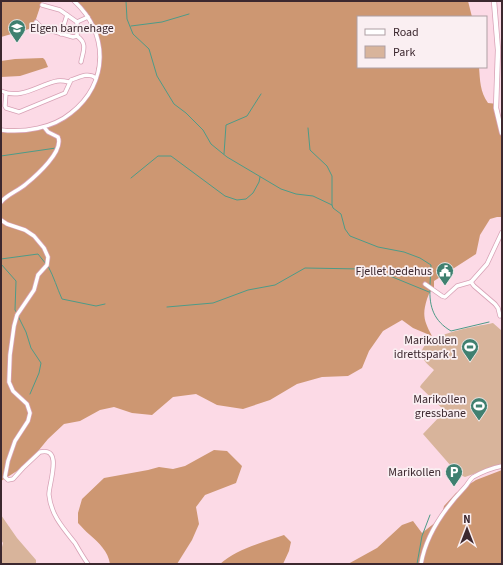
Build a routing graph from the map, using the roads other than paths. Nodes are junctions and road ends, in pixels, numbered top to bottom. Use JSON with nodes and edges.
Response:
{"nodes":[{"id":1,"x":74,"y":1,"type":"edge"},
{"id":2,"x":494,"y":1,"type":"edge"},
{"id":3,"x":42,"y":5,"type":"dead end"},
{"id":4,"x":67,"y":15,"type":"junction"},
{"id":5,"x":88,"y":17,"type":"junction"},
{"id":6,"x":36,"y":22,"type":"dead end"},
{"id":7,"x":77,"y":22,"type":"junction"},
{"id":8,"x":61,"y":34,"type":"junction"},
{"id":9,"x":77,"y":36,"type":"junction"},
{"id":10,"x":500,"y":43,"type":"edge"},
{"id":11,"x":81,"y":62,"type":"dead end"},
{"id":12,"x":96,"y":78,"type":"junction"},
{"id":13,"x":70,"y":82,"type":"junction"},
{"id":14,"x":1,"y":91,"type":"edge"},
{"id":15,"x":6,"y":93,"type":"junction"},
{"id":16,"x":44,"y":127,"type":"junction"},
{"id":17,"x":1,"y":130,"type":"edge"},
{"id":18,"x":502,"y":133,"type":"edge"},
{"id":19,"x":1,"y":202,"type":"edge"},
{"id":20,"x":1,"y":220,"type":"edge"},
{"id":21,"x":502,"y":232,"type":"edge"},
{"id":22,"x":471,"y":282,"type":"junction"},
{"id":23,"x":425,"y":284,"type":"dead end"},
{"id":24,"x":500,"y":316,"type":"dead end"},
{"id":25,"x":502,"y":466,"type":"edge"},
{"id":26,"x":88,"y":564,"type":"edge"},
{"id":27,"x":421,"y":564,"type":"edge"}],
"edges":[{"from":1,"to":5,"type":"street"},
{"from":2,"to":10,"type":"main road"},
{"from":3,"to":4,"type":"street"},
{"from":4,"to":7,"type":"street"},
{"from":4,"to":8,"type":"street"},
{"from":5,"to":7,"type":"street"},
{"from":5,"to":12,"type":"street"},
{"from":6,"to":8,"type":"street"},
{"from":7,"to":9,"type":"street"},
{"from":8,"to":9,"type":"street"},
{"from":9,"to":11,"type":"street"},
{"from":10,"to":18,"type":"main road"},
{"from":12,"to":13,"type":"street"},
{"from":12,"to":16,"type":"street"},
{"from":13,"to":15,"type":"street"},
{"from":13,"to":15,"type":"street"},
{"from":14,"to":15,"type":"street"},
{"from":16,"to":17,"type":"street"},
{"from":16,"to":19,"type":"street"},
{"from":20,"to":26,"type":"street"},
{"from":21,"to":22,"type":"street"},
{"from":22,"to":23,"type":"street"},
{"from":22,"to":24,"type":"street"},
{"from":25,"to":27,"type":"street"}]}
